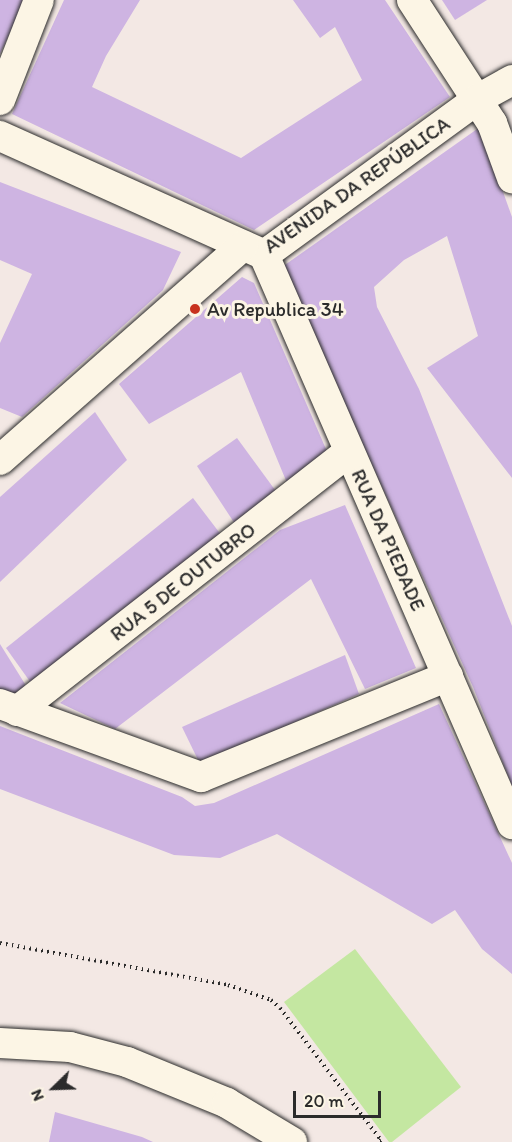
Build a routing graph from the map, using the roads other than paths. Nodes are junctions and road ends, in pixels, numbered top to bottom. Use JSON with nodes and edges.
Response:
{"nodes":[{"id":1,"x":39,"y":0,"type":"edge"},
{"id":2,"x":412,"y":0,"type":"edge"},
{"id":3,"x":512,"y":80,"type":"edge"},
{"id":4,"x":478,"y":99,"type":"junction"},
{"id":5,"x":0,"y":100,"type":"edge"},
{"id":6,"x":0,"y":136,"type":"edge"},
{"id":7,"x":512,"y":178,"type":"edge"},
{"id":8,"x":253,"y":250,"type":"junction"},
{"id":9,"x":12,"y":432,"type":"edge"},
{"id":10,"x":349,"y":452,"type":"junction"},
{"id":11,"x":0,"y":459,"type":"edge"},
{"id":12,"x":448,"y":676,"type":"junction"},
{"id":13,"x":9,"y":708,"type":"edge"},
{"id":14,"x":512,"y":824,"type":"edge"},
{"id":15,"x":0,"y":1043,"type":"edge"},
{"id":16,"x":291,"y":1142,"type":"edge"}],
"edges":[{"from":1,"to":5,"type":"street"},
{"from":2,"to":4,"type":"street"},
{"from":3,"to":4,"type":"street","name":"AVENIDA DA REPÚBLICA"},
{"from":4,"to":7,"type":"street"},
{"from":4,"to":8,"type":"street","name":"AVENIDA DA REPÚBLICA"},
{"from":6,"to":8,"type":"street","name":"AVENIDA DA REPÚBLICA"},
{"from":8,"to":9,"type":"street"},
{"from":8,"to":10,"type":"street","name":"RUA DA PIEDADE"},
{"from":9,"to":11,"type":"street"},
{"from":10,"to":12,"type":"street","name":"RUA DA PIEDADE"},
{"from":10,"to":13,"type":"street","name":"RUA 5 DE OUTUBRO"},
{"from":12,"to":13,"type":"street"},
{"from":12,"to":14,"type":"street","name":"RUA DA PIEDADE"},
{"from":15,"to":16,"type":"street"}]}
